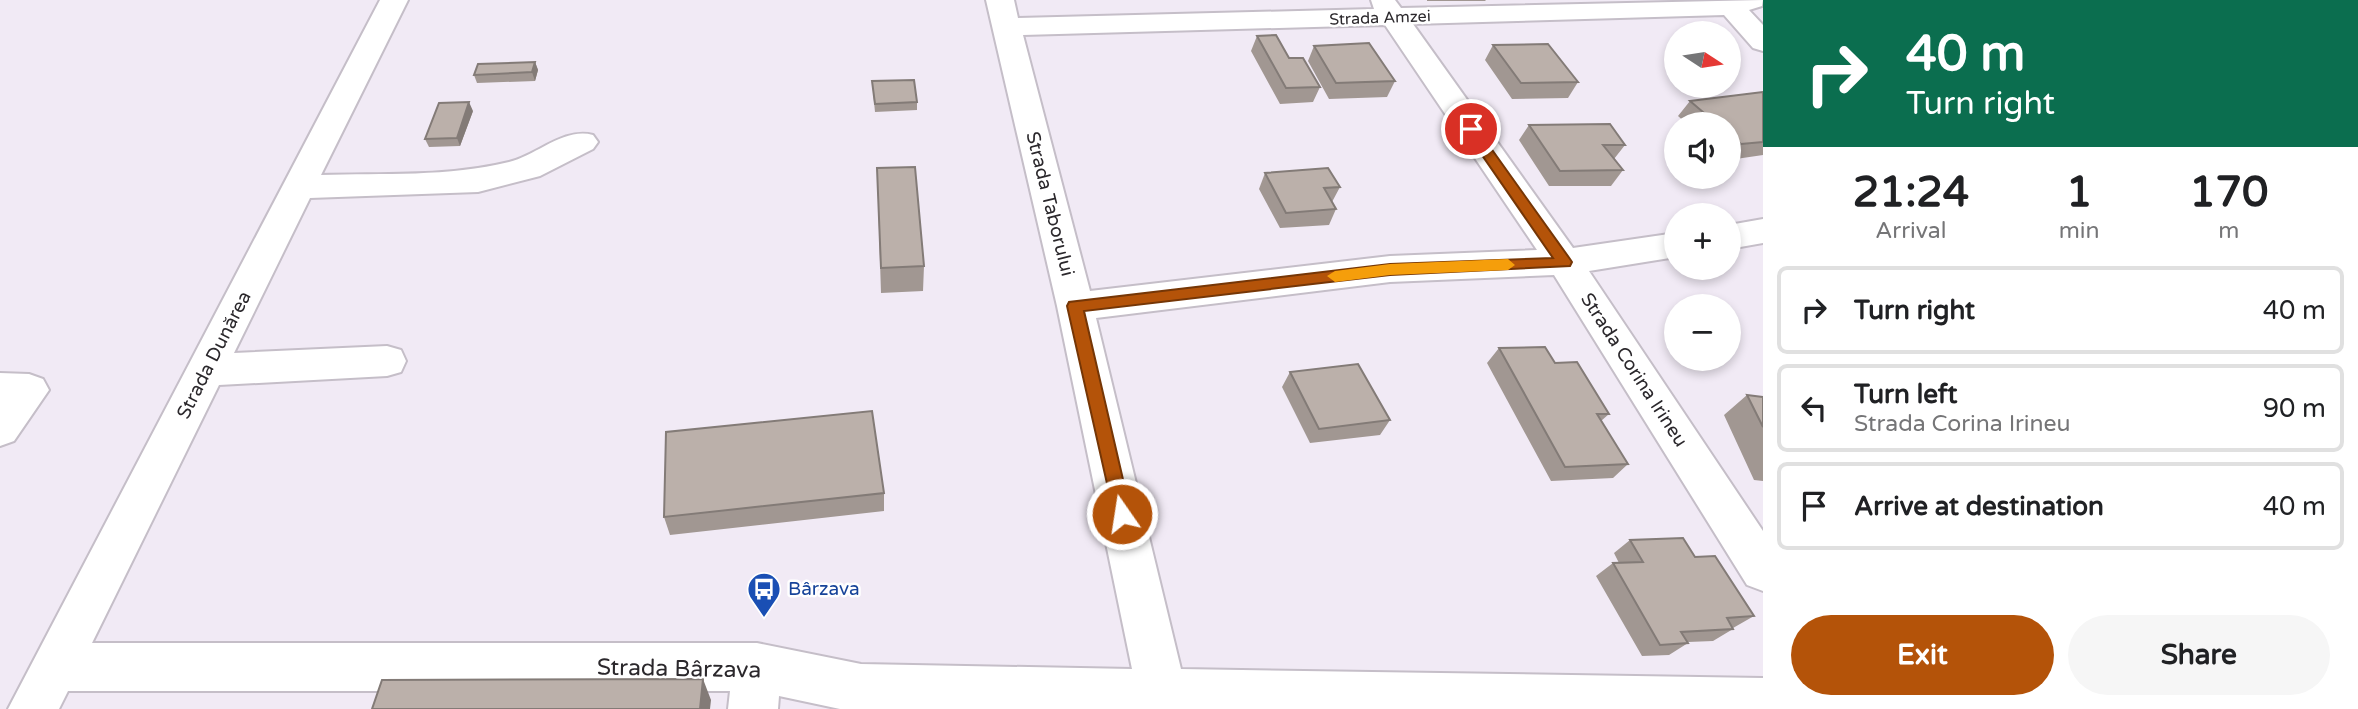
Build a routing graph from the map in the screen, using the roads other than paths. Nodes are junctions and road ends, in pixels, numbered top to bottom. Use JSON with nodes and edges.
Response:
{"nodes":[{"id":1,"x":394,"y":0,"type":"edge"},
{"id":2,"x":1734,"y":3,"type":"edge"},
{"id":3,"x":1387,"y":9,"type":"edge"},
{"id":4,"x":1003,"y":14,"type":"edge"},
{"id":5,"x":1763,"y":42,"type":"edge"},
{"id":6,"x":582,"y":142,"type":"dead end"},
{"id":7,"x":299,"y":187,"type":"junction"},
{"id":8,"x":1763,"y":231,"type":"edge"},
{"id":9,"x":1741,"y":235,"type":"edge"},
{"id":10,"x":1664,"y":247,"type":"edge"},
{"id":11,"x":1564,"y":262,"type":"junction"},
{"id":12,"x":1075,"y":306,"type":"junction"},
{"id":13,"x":387,"y":361,"type":"dead end"},
{"id":14,"x":206,"y":370,"type":"junction"},
{"id":15,"x":0,"y":389,"type":"edge"},
{"id":16,"x":0,"y":429,"type":"edge"},
{"id":17,"x":1763,"y":570,"type":"edge"},
{"id":18,"x":55,"y":667,"type":"junction"},
{"id":19,"x":755,"y":688,"type":"edge"},
{"id":20,"x":1162,"y":695,"type":"junction"},
{"id":21,"x":1763,"y":702,"type":"edge"},
{"id":22,"x":33,"y":709,"type":"edge"}],
"edges":[{"from":1,"to":7,"type":"street","name":"Strada Dunărea"},
{"from":2,"to":3,"type":"street","name":"Strada Amzei"},
{"from":2,"to":5,"type":"street"},
{"from":3,"to":4,"type":"street","name":"Strada Amzei"},
{"from":3,"to":11,"type":"street","name":"Strada Corina Irineu"},
{"from":4,"to":12,"type":"street","name":"Strada Taborului"},
{"from":6,"to":7,"type":"street"},
{"from":7,"to":14,"type":"street","name":"Strada Dunărea"},
{"from":8,"to":9,"type":"street"},
{"from":10,"to":11,"type":"street"},
{"from":11,"to":12,"type":"street"},
{"from":11,"to":17,"type":"street","name":"Strada Corina Irineu"},
{"from":12,"to":20,"type":"street","name":"Strada Taborului"},
{"from":13,"to":14,"type":"street"},
{"from":14,"to":18,"type":"street","name":"Strada Dunărea"},
{"from":15,"to":16,"type":"street"},
{"from":18,"to":19,"type":"street","name":"Strada Bârzava"},
{"from":18,"to":22,"type":"street","name":"Strada Dunărea"},
{"from":19,"to":20,"type":"street","name":"Strada Bârzava"},
{"from":20,"to":21,"type":"street","name":"Strada Bârzava"}]}
